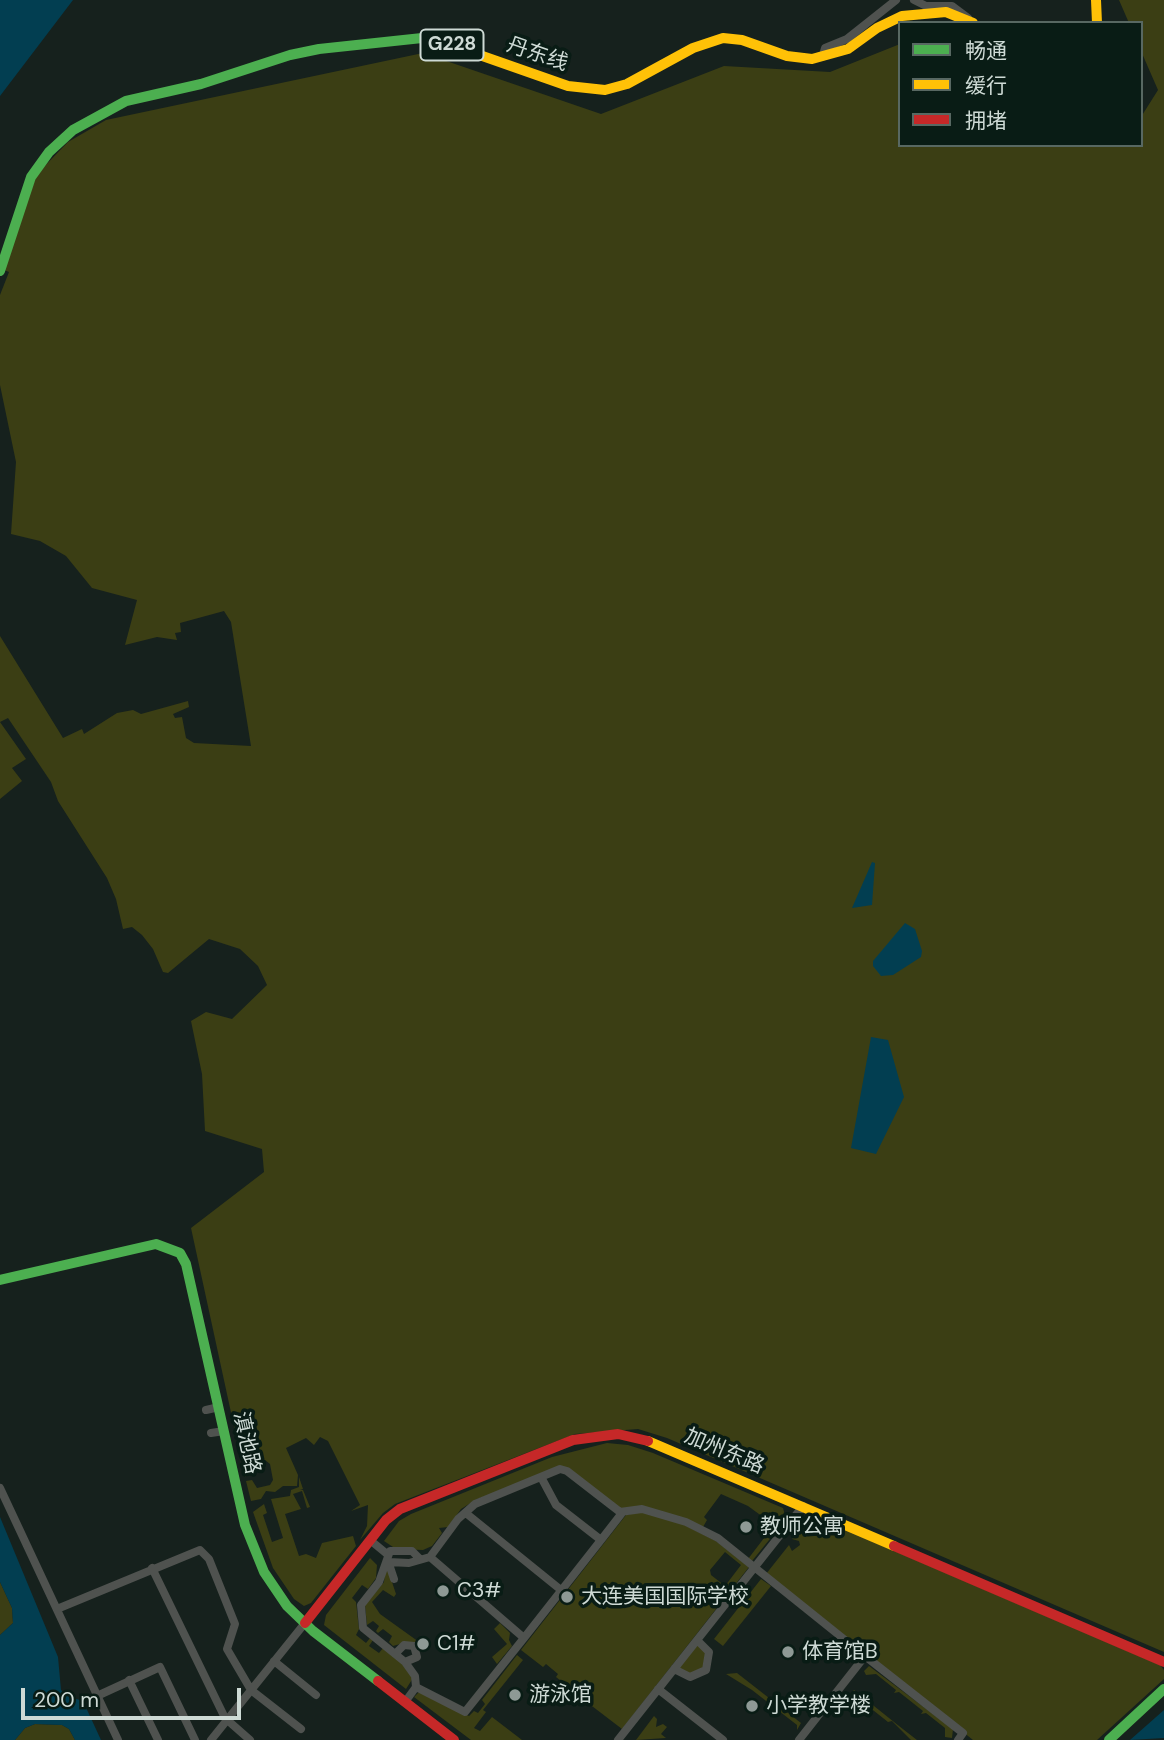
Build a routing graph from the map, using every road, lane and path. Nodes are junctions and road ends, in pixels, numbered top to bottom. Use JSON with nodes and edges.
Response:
{"nodes":[{"id":1,"x":896,"y":0,"type":"edge"},
{"id":2,"x":914,"y":0,"type":"edge"},
{"id":3,"x":1096,"y":0,"type":"edge"},
{"id":4,"x":969,"y":21,"type":"edge"},
{"id":5,"x":971,"y":21,"type":"edge"},
{"id":6,"x":1097,"y":21,"type":"edge"},
{"id":7,"x":825,"y":58,"type":"junction"},
{"id":8,"x":0,"y":271,"type":"edge"},
{"id":9,"x":0,"y":1280,"type":"edge"},
{"id":10,"x":219,"y":1407,"type":"junction"},
{"id":11,"x":206,"y":1410,"type":"dead end"},
{"id":12,"x":224,"y":1431,"type":"junction"},
{"id":13,"x":211,"y":1433,"type":"dead end"},
{"id":14,"x":541,"y":1477,"type":"junction"},
{"id":15,"x":0,"y":1488,"type":"edge"},
{"id":16,"x":803,"y":1506,"type":"junction"},
{"id":17,"x":622,"y":1513,"type":"junction"},
{"id":18,"x":467,"y":1514,"type":"junction"},
{"id":19,"x":601,"y":1540,"type":"junction"},
{"id":20,"x":364,"y":1544,"type":"junction"},
{"id":21,"x":430,"y":1557,"type":"junction"},
{"id":22,"x":387,"y":1558,"type":"junction"},
{"id":23,"x":419,"y":1558,"type":"junction"},
{"id":24,"x":754,"y":1567,"type":"junction"},
{"id":25,"x":152,"y":1568,"type":"junction"},
{"id":26,"x":394,"y":1579,"type":"dead end"},
{"id":27,"x":562,"y":1590,"type":"junction"},
{"id":28,"x":57,"y":1609,"type":"junction"},
{"id":29,"x":305,"y":1623,"type":"junction"},
{"id":30,"x":524,"y":1638,"type":"junction"},
{"id":31,"x":697,"y":1640,"type":"junction"},
{"id":32,"x":395,"y":1654,"type":"junction"},
{"id":33,"x":866,"y":1656,"type":"junction"},
{"id":34,"x":274,"y":1661,"type":"junction"},
{"id":35,"x":405,"y":1662,"type":"junction"},
{"id":36,"x":1164,"y":1662,"type":"edge"},
{"id":37,"x":674,"y":1669,"type":"junction"},
{"id":38,"x":129,"y":1680,"type":"junction"},
{"id":39,"x":416,"y":1687,"type":"junction"},
{"id":40,"x":658,"y":1689,"type":"junction"},
{"id":41,"x":1164,"y":1689,"type":"edge"},
{"id":42,"x":251,"y":1690,"type":"junction"},
{"id":43,"x":316,"y":1695,"type":"dead end"},
{"id":44,"x":97,"y":1696,"type":"junction"},
{"id":45,"x":405,"y":1702,"type":"junction"},
{"id":46,"x":227,"y":1721,"type":"junction"},
{"id":47,"x":301,"y":1729,"type":"dead end"},
{"id":48,"x":118,"y":1740,"type":"edge"},
{"id":49,"x":158,"y":1740,"type":"edge"},
{"id":50,"x":195,"y":1740,"type":"edge"},
{"id":51,"x":211,"y":1740,"type":"edge"},
{"id":52,"x":250,"y":1740,"type":"edge"},
{"id":53,"x":454,"y":1740,"type":"edge"},
{"id":54,"x":618,"y":1740,"type":"edge"},
{"id":55,"x":723,"y":1740,"type":"edge"},
{"id":56,"x":799,"y":1740,"type":"edge"},
{"id":57,"x":958,"y":1740,"type":"edge"},
{"id":58,"x":1109,"y":1740,"type":"edge"}],
"edges":[{"from":1,"to":7,"type":"street"},
{"from":2,"to":5,"type":"street"},
{"from":3,"to":6,"type":"main road"},
{"from":4,"to":7,"type":"main road","name":"丹东线","number":"G228"},
{"from":7,"to":8,"type":"main road","name":"丹东线","number":"G228"},
{"from":9,"to":10,"type":"main road","name":"滇池路"},
{"from":10,"to":11,"type":"street"},
{"from":10,"to":12,"type":"main road","name":"滇池路"},
{"from":12,"to":13,"type":"street"},
{"from":12,"to":29,"type":"main road","name":"滇池路"},
{"from":14,"to":17,"type":"street"},
{"from":14,"to":18,"type":"street"},
{"from":14,"to":19,"type":"street"},
{"from":15,"to":28,"type":"street"},
{"from":16,"to":20,"type":"main road","name":"加州东路"},
{"from":16,"to":24,"type":"street"},
{"from":16,"to":36,"type":"main road","name":"加州东路"},
{"from":17,"to":19,"type":"street"},
{"from":17,"to":24,"type":"street"},
{"from":18,"to":21,"type":"street"},
{"from":18,"to":27,"type":"street"},
{"from":19,"to":27,"type":"street"},
{"from":20,"to":22,"type":"street"},
{"from":20,"to":29,"type":"main road","name":"加州东路"},
{"from":21,"to":23,"type":"street"},
{"from":21,"to":30,"type":"street"},
{"from":22,"to":23,"type":"street"},
{"from":22,"to":23,"type":"street"},
{"from":22,"to":26,"type":"street"},
{"from":22,"to":32,"type":"street"},
{"from":24,"to":31,"type":"street"},
{"from":24,"to":33,"type":"street"},
{"from":25,"to":28,"type":"street"},
{"from":25,"to":42,"type":"street"},
{"from":25,"to":46,"type":"street"},
{"from":27,"to":30,"type":"street"},
{"from":28,"to":44,"type":"street"},
{"from":29,"to":34,"type":"street"},
{"from":29,"to":45,"type":"main road","name":"滇池路"},
{"from":30,"to":39,"type":"street"},
{"from":31,"to":37,"type":"street"},
{"from":31,"to":37,"type":"street"},
{"from":32,"to":35,"type":"street"},
{"from":32,"to":35,"type":"street"},
{"from":33,"to":56,"type":"street"},
{"from":33,"to":57,"type":"street"},
{"from":34,"to":42,"type":"street"},
{"from":34,"to":43,"type":"street"},
{"from":35,"to":39,"type":"street"},
{"from":37,"to":40,"type":"street"},
{"from":38,"to":44,"type":"street"},
{"from":38,"to":49,"type":"street"},
{"from":38,"to":50,"type":"street"},
{"from":39,"to":45,"type":"street"},
{"from":40,"to":54,"type":"street"},
{"from":40,"to":55,"type":"street"},
{"from":41,"to":58,"type":"main road"},
{"from":42,"to":46,"type":"street"},
{"from":42,"to":47,"type":"street"},
{"from":44,"to":48,"type":"street"},
{"from":45,"to":53,"type":"main road","name":"滇池路"},
{"from":46,"to":51,"type":"street"},
{"from":46,"to":52,"type":"street"}]}
